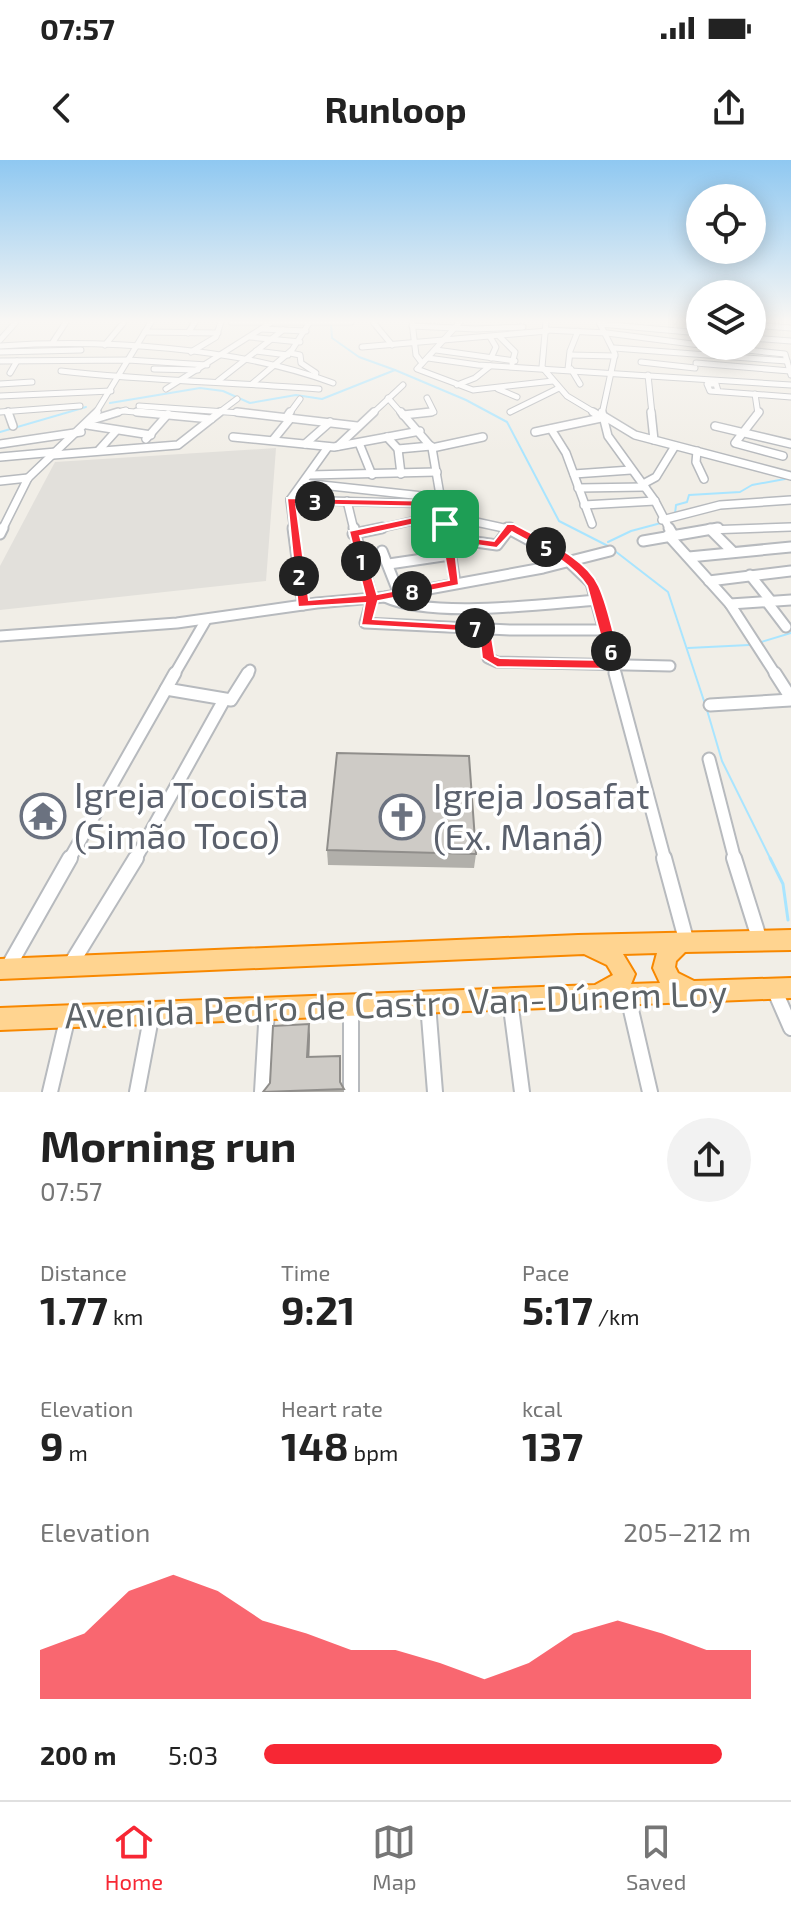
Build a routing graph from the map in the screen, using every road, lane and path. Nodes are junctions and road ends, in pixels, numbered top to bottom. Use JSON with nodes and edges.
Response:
{"nodes":[{"id":1,"x":14,"y":365,"type":"edge"},
{"id":2,"x":125,"y":365,"type":"edge"},
{"id":3,"x":158,"y":365,"type":"edge"},
{"id":4,"x":206,"y":365,"type":"edge"},
{"id":5,"x":235,"y":365,"type":"edge"},
{"id":6,"x":269,"y":365,"type":"edge"},
{"id":7,"x":305,"y":365,"type":"edge"},
{"id":8,"x":421,"y":365,"type":"edge"},
{"id":9,"x":485,"y":365,"type":"edge"},
{"id":10,"x":496,"y":365,"type":"edge"},
{"id":11,"x":527,"y":365,"type":"edge"},
{"id":12,"x":570,"y":365,"type":"edge"},
{"id":13,"x":613,"y":365,"type":"edge"},
{"id":14,"x":689,"y":365,"type":"edge"},
{"id":15,"x":272,"y":366,"type":"junction"},
{"id":16,"x":490,"y":366,"type":"junction"},
{"id":17,"x":696,"y":366,"type":"junction"},
{"id":18,"x":542,"y":367,"type":"junction"},
{"id":19,"x":154,"y":369,"type":"junction"},
{"id":20,"x":570,"y":369,"type":"junction"},
{"id":21,"x":764,"y":369,"type":"junction"},
{"id":22,"x":198,"y":370,"type":"junction"},
{"id":23,"x":61,"y":371,"type":"dead end"},
{"id":24,"x":293,"y":371,"type":"junction"},
{"id":25,"x":613,"y":372,"type":"junction"},
{"id":26,"x":10,"y":373,"type":"dead end"},
{"id":27,"x":790,"y":373,"type":"edge"},
{"id":28,"x":648,"y":375,"type":"junction"},
{"id":29,"x":314,"y":376,"type":"junction"},
{"id":30,"x":118,"y":378,"type":"junction"},
{"id":31,"x":692,"y":378,"type":"junction"},
{"id":32,"x":323,"y":379,"type":"junction"},
{"id":33,"x":144,"y":380,"type":"junction"},
{"id":34,"x":183,"y":380,"type":"junction"},
{"id":35,"x":218,"y":381,"type":"junction"},
{"id":36,"x":553,"y":381,"type":"junction"},
{"id":37,"x":32,"y":382,"type":"dead end"},
{"id":38,"x":333,"y":383,"type":"dead end"},
{"id":39,"x":768,"y":383,"type":"junction"},
{"id":40,"x":0,"y":384,"type":"edge"},
{"id":41,"x":252,"y":384,"type":"junction"},
{"id":42,"x":580,"y":384,"type":"dead end"},
{"id":43,"x":275,"y":385,"type":"junction"},
{"id":44,"x":403,"y":385,"type":"dead end"},
{"id":45,"x":457,"y":385,"type":"junction"},
{"id":46,"x":791,"y":385,"type":"edge"},
{"id":47,"x":495,"y":387,"type":"junction"},
{"id":48,"x":559,"y":388,"type":"junction"},
{"id":49,"x":166,"y":389,"type":"dead end"},
{"id":50,"x":111,"y":391,"type":"junction"},
{"id":51,"x":718,"y":391,"type":"dead end"},
{"id":52,"x":755,"y":394,"type":"junction"},
{"id":53,"x":0,"y":396,"type":"edge"},
{"id":54,"x":517,"y":397,"type":"dead end"},
{"id":55,"x":791,"y":397,"type":"edge"},
{"id":56,"x":388,"y":398,"type":"junction"},
{"id":57,"x":427,"y":398,"type":"dead end"},
{"id":58,"x":237,"y":399,"type":"dead end"},
{"id":59,"x":300,"y":399,"type":"dead end"},
{"id":60,"x":156,"y":400,"type":"dead end"},
{"id":61,"x":80,"y":406,"type":"dead end"},
{"id":62,"x":139,"y":406,"type":"junction"},
{"id":63,"x":4,"y":411,"type":"edge"},
{"id":64,"x":123,"y":411,"type":"junction"},
{"id":65,"x":222,"y":411,"type":"junction"},
{"id":66,"x":510,"y":412,"type":"dead end"},
{"id":67,"x":168,"y":414,"type":"junction"},
{"id":68,"x":403,"y":415,"type":"junction"},
{"id":69,"x":601,"y":417,"type":"junction"},
{"id":70,"x":211,"y":419,"type":"junction"},
{"id":71,"x":288,"y":419,"type":"junction"},
{"id":72,"x":330,"y":422,"type":"junction"},
{"id":73,"x":89,"y":423,"type":"junction"},
{"id":74,"x":357,"y":426,"type":"junction"},
{"id":75,"x":715,"y":426,"type":"dead end"},
{"id":76,"x":551,"y":429,"type":"junction"},
{"id":77,"x":116,"y":431,"type":"junction"},
{"id":78,"x":420,"y":431,"type":"junction"},
{"id":79,"x":81,"y":432,"type":"junction"},
{"id":80,"x":535,"y":432,"type":"dead end"},
{"id":81,"x":742,"y":433,"type":"junction"},
{"id":82,"x":151,"y":435,"type":"junction"},
{"id":83,"x":233,"y":437,"type":"dead end"},
{"id":84,"x":387,"y":437,"type":"junction"},
{"id":85,"x":483,"y":437,"type":"dead end"},
{"id":86,"x":273,"y":440,"type":"junction"},
{"id":87,"x":654,"y":440,"type":"junction"},
{"id":88,"x":17,"y":441,"type":"junction"},
{"id":89,"x":359,"y":443,"type":"junction"},
{"id":90,"x":0,"y":444,"type":"edge"},
{"id":91,"x":305,"y":444,"type":"junction"},
{"id":92,"x":791,"y":445,"type":"edge"},
{"id":93,"x":675,"y":446,"type":"junction"},
{"id":94,"x":138,"y":447,"type":"junction"},
{"id":95,"x":333,"y":447,"type":"junction"},
{"id":96,"x":431,"y":447,"type":"junction"},
{"id":97,"x":398,"y":449,"type":"junction"},
{"id":98,"x":99,"y":450,"type":"junction"},
{"id":99,"x":697,"y":451,"type":"junction"},
{"id":100,"x":54,"y":454,"type":"junction"},
{"id":101,"x":0,"y":457,"type":"edge"},
{"id":102,"x":787,"y":457,"type":"edge"},
{"id":103,"x":631,"y":470,"type":"junction"},
{"id":104,"x":437,"y":472,"type":"junction"},
{"id":105,"x":401,"y":474,"type":"junction"},
{"id":106,"x":574,"y":474,"type":"junction"},
{"id":107,"x":309,"y":475,"type":"junction"},
{"id":108,"x":372,"y":475,"type":"junction"},
{"id":109,"x":791,"y":476,"type":"edge"},
{"id":110,"x":28,"y":478,"type":"junction"},
{"id":111,"x":704,"y":479,"type":"dead end"},
{"id":112,"x":0,"y":481,"type":"edge"},
{"id":113,"x":303,"y":483,"type":"junction"},
{"id":114,"x":644,"y":486,"type":"junction"},
{"id":115,"x":578,"y":488,"type":"junction"},
{"id":116,"x":290,"y":500,"type":"junction"},
{"id":117,"x":791,"y":500,"type":"edge"},
{"id":118,"x":347,"y":501,"type":"junction"},
{"id":119,"x":441,"y":501,"type":"junction"},
{"id":120,"x":655,"y":501,"type":"junction"},
{"id":121,"x":584,"y":505,"type":"junction"},
{"id":122,"x":5,"y":513,"type":"edge"},
{"id":123,"x":444,"y":519,"type":"junction"},
{"id":124,"x":662,"y":520,"type":"junction"},
{"id":125,"x":592,"y":524,"type":"dead end"},
{"id":126,"x":779,"y":526,"type":"junction"},
{"id":127,"x":510,"y":527,"type":"junction"},
{"id":128,"x":791,"y":527,"type":"edge"},
{"id":129,"x":710,"y":529,"type":"junction"},
{"id":130,"x":0,"y":534,"type":"edge"},
{"id":131,"x":353,"y":534,"type":"junction"},
{"id":132,"x":670,"y":534,"type":"junction"},
{"id":133,"x":447,"y":538,"type":"junction"},
{"id":134,"x":643,"y":541,"type":"dead end"},
{"id":135,"x":791,"y":547,"type":"edge"},
{"id":136,"x":382,"y":551,"type":"dead end"},
{"id":137,"x":610,"y":551,"type":"dead end"},
{"id":138,"x":733,"y":552,"type":"junction"},
{"id":139,"x":450,"y":555,"type":"junction"},
{"id":140,"x":689,"y":557,"type":"junction"},
{"id":141,"x":571,"y":562,"type":"junction"},
{"id":142,"x":389,"y":564,"type":"junction"},
{"id":143,"x":791,"y":571,"type":"edge"},
{"id":144,"x":750,"y":575,"type":"junction"},
{"id":145,"x":709,"y":581,"type":"junction"},
{"id":146,"x":455,"y":582,"type":"junction"},
{"id":147,"x":399,"y":594,"type":"junction"},
{"id":148,"x":385,"y":597,"type":"junction"},
{"id":149,"x":372,"y":598,"type":"junction"},
{"id":150,"x":597,"y":600,"type":"junction"},
{"id":151,"x":791,"y":600,"type":"edge"},
{"id":152,"x":769,"y":602,"type":"junction"},
{"id":153,"x":730,"y":604,"type":"junction"},
{"id":154,"x":303,"y":605,"type":"junction"},
{"id":155,"x":206,"y":620,"type":"junction"},
{"id":156,"x":786,"y":627,"type":"dead end"},
{"id":157,"x":485,"y":629,"type":"junction"},
{"id":158,"x":605,"y":630,"type":"junction"},
{"id":159,"x":0,"y":636,"type":"edge"},
{"id":160,"x":615,"y":665,"type":"junction"},
{"id":161,"x":670,"y":666,"type":"dead end"},
{"id":162,"x":250,"y":670,"type":"dead end"},
{"id":163,"x":786,"y":684,"type":"edge"},
{"id":164,"x":166,"y":689,"type":"junction"},
{"id":165,"x":791,"y":699,"type":"edge"},
{"id":166,"x":224,"y":700,"type":"junction"},
{"id":167,"x":710,"y":705,"type":"dead end"},
{"id":168,"x":709,"y":759,"type":"dead end"},
{"id":169,"x":776,"y":940,"type":"edge"},
{"id":170,"x":684,"y":943,"type":"junction"},
{"id":171,"x":578,"y":945,"type":"junction"},
{"id":172,"x":69,"y":967,"type":"junction"},
{"id":173,"x":3,"y":969,"type":"edge"},
{"id":174,"x":782,"y":989,"type":"edge"},
{"id":175,"x":697,"y":994,"type":"junction"},
{"id":176,"x":594,"y":997,"type":"junction"},
{"id":177,"x":628,"y":997,"type":"junction"},
{"id":178,"x":510,"y":999,"type":"junction"},
{"id":179,"x":428,"y":1002,"type":"junction"},
{"id":180,"x":351,"y":1005,"type":"junction"},
{"id":181,"x":267,"y":1007,"type":"junction"},
{"id":182,"x":152,"y":1013,"type":"junction"},
{"id":183,"x":68,"y":1016,"type":"junction"},
{"id":184,"x":2,"y":1024,"type":"edge"},
{"id":185,"x":791,"y":1028,"type":"edge"},
{"id":186,"x":50,"y":1092,"type":"edge"},
{"id":187,"x":137,"y":1092,"type":"edge"},
{"id":188,"x":262,"y":1092,"type":"edge"},
{"id":189,"x":351,"y":1092,"type":"edge"},
{"id":190,"x":435,"y":1092,"type":"edge"},
{"id":191,"x":522,"y":1092,"type":"edge"},
{"id":192,"x":650,"y":1092,"type":"edge"}],
"edges":[{"from":1,"to":26,"type":"street"},
{"from":2,"to":30,"type":"street"},
{"from":3,"to":19,"type":"street"},
{"from":4,"to":22,"type":"street"},
{"from":5,"to":35,"type":"street"},
{"from":6,"to":15,"type":"street"},
{"from":7,"to":29,"type":"street"},
{"from":8,"to":45,"type":"street"},
{"from":9,"to":16,"type":"street"},
{"from":10,"to":16,"type":"street"},
{"from":11,"to":18,"type":"street"},
{"from":12,"to":20,"type":"street"},
{"from":13,"to":25,"type":"street"},
{"from":14,"to":17,"type":"street"},
{"from":15,"to":24,"type":"street"},
{"from":15,"to":41,"type":"street"},
{"from":16,"to":45,"type":"street"},
{"from":17,"to":21,"type":"street"},
{"from":17,"to":31,"type":"street"},
{"from":18,"to":20,"type":"street"},
{"from":18,"to":36,"type":"street"},
{"from":19,"to":22,"type":"street"},
{"from":19,"to":33,"type":"street"},
{"from":20,"to":25,"type":"street"},
{"from":20,"to":42,"type":"street"},
{"from":21,"to":27,"type":"street"},
{"from":21,"to":39,"type":"street"},
{"from":22,"to":34,"type":"street"},
{"from":23,"to":30,"type":"street"},
{"from":24,"to":29,"type":"street"},
{"from":24,"to":43,"type":"street"},
{"from":25,"to":28,"type":"street"},
{"from":25,"to":69,"type":"street"},
{"from":28,"to":31,"type":"street"},
{"from":28,"to":87,"type":"street"},
{"from":29,"to":32,"type":"street"},
{"from":30,"to":33,"type":"street"},
{"from":30,"to":50,"type":"street"},
{"from":31,"to":39,"type":"street"},
{"from":32,"to":38,"type":"street"},
{"from":32,"to":43,"type":"street"},
{"from":33,"to":34,"type":"street"},
{"from":34,"to":35,"type":"street"},
{"from":34,"to":49,"type":"street"},
{"from":35,"to":41,"type":"street"},
{"from":36,"to":47,"type":"street"},
{"from":36,"to":48,"type":"street"},
{"from":37,"to":40,"type":"street"},
{"from":39,"to":46,"type":"street"},
{"from":41,"to":43,"type":"street"},
{"from":44,"to":56,"type":"street"},
{"from":45,"to":47,"type":"street"},
{"from":47,"to":54,"type":"street"},
{"from":48,"to":66,"type":"street"},
{"from":48,"to":69,"type":"street"},
{"from":50,"to":53,"type":"street"},
{"from":50,"to":73,"type":"street"},
{"from":51,"to":52,"type":"street"},
{"from":52,"to":55,"type":"street"},
{"from":52,"to":81,"type":"street"},
{"from":56,"to":68,"type":"street"},
{"from":56,"to":74,"type":"street"},
{"from":57,"to":68,"type":"street"},
{"from":58,"to":65,"type":"street"},
{"from":59,"to":71,"type":"street"},
{"from":60,"to":62,"type":"street"},
{"from":61,"to":63,"type":"street"},
{"from":62,"to":64,"type":"street"},
{"from":62,"to":65,"type":"street"},
{"from":63,"to":88,"type":"street"},
{"from":64,"to":67,"type":"street"},
{"from":64,"to":73,"type":"street"},
{"from":65,"to":70,"type":"street"},
{"from":65,"to":71,"type":"street"},
{"from":67,"to":70,"type":"street"},
{"from":67,"to":82,"type":"street"},
{"from":68,"to":78,"type":"street"},
{"from":69,"to":76,"type":"street"},
{"from":69,"to":87,"type":"street"},
{"from":69,"to":103,"type":"street"},
{"from":70,"to":94,"type":"street"},
{"from":71,"to":72,"type":"street"},
{"from":71,"to":86,"type":"street"},
{"from":72,"to":74,"type":"street"},
{"from":72,"to":91,"type":"street"},
{"from":73,"to":77,"type":"street"},
{"from":73,"to":79,"type":"street"},
{"from":74,"to":95,"type":"street"},
{"from":75,"to":81,"type":"street"},
{"from":76,"to":80,"type":"street"},
{"from":76,"to":106,"type":"street"},
{"from":77,"to":82,"type":"street"},
{"from":77,"to":98,"type":"street"},
{"from":78,"to":84,"type":"street"},
{"from":78,"to":96,"type":"street"},
{"from":79,"to":88,"type":"street"},
{"from":79,"to":100,"type":"street"},
{"from":81,"to":92,"type":"street"},
{"from":81,"to":102,"type":"street"},
{"from":82,"to":94,"type":"street"},
{"from":83,"to":86,"type":"street"},
{"from":84,"to":89,"type":"street"},
{"from":84,"to":97,"type":"street"},
{"from":85,"to":96,"type":"street"},
{"from":86,"to":91,"type":"street"},
{"from":87,"to":93,"type":"street"},
{"from":88,"to":90,"type":"street"},
{"from":89,"to":95,"type":"street"},
{"from":89,"to":108,"type":"street"},
{"from":91,"to":95,"type":"street"},
{"from":92,"to":102,"type":"street"},
{"from":93,"to":99,"type":"street"},
{"from":93,"to":114,"type":"street"},
{"from":94,"to":98,"type":"street"},
{"from":95,"to":107,"type":"street"},
{"from":96,"to":97,"type":"street"},
{"from":96,"to":104,"type":"street"},
{"from":97,"to":105,"type":"street"},
{"from":98,"to":100,"type":"street"},
{"from":99,"to":109,"type":"street"},
{"from":99,"to":111,"type":"street"},
{"from":100,"to":101,"type":"street"},
{"from":100,"to":110,"type":"street"},
{"from":103,"to":106,"type":"street"},
{"from":103,"to":114,"type":"street"},
{"from":104,"to":105,"type":"street"},
{"from":104,"to":119,"type":"street"},
{"from":105,"to":108,"type":"street"},
{"from":106,"to":115,"type":"street"},
{"from":107,"to":108,"type":"street"},
{"from":107,"to":113,"type":"street"},
{"from":110,"to":112,"type":"street"},
{"from":110,"to":122,"type":"street"},
{"from":113,"to":116,"type":"street"},
{"from":113,"to":119,"type":"street"},
{"from":114,"to":115,"type":"street"},
{"from":114,"to":120,"type":"street"},
{"from":115,"to":121,"type":"street"},
{"from":116,"to":118,"type":"street"},
{"from":116,"to":154,"type":"street"},
{"from":117,"to":124,"type":"street"},
{"from":118,"to":119,"type":"street"},
{"from":118,"to":131,"type":"street"},
{"from":119,"to":123,"type":"street"},
{"from":120,"to":121,"type":"street"},
{"from":120,"to":124,"type":"street"},
{"from":121,"to":125,"type":"street"},
{"from":122,"to":130,"type":"street"},
{"from":123,"to":127,"type":"street"},
{"from":123,"to":131,"type":"street"},
{"from":123,"to":133,"type":"street"},
{"from":124,"to":132,"type":"street"},
{"from":126,"to":128,"type":"street"},
{"from":126,"to":129,"type":"street"},
{"from":126,"to":135,"type":"street"},
{"from":127,"to":133,"type":"street"},
{"from":127,"to":141,"type":"street"},
{"from":129,"to":132,"type":"street"},
{"from":129,"to":138,"type":"street"},
{"from":131,"to":149,"type":"street"},
{"from":132,"to":134,"type":"street"},
{"from":132,"to":140,"type":"street"},
{"from":133,"to":139,"type":"street"},
{"from":135,"to":138,"type":"street"},
{"from":136,"to":142,"type":"street"},
{"from":137,"to":141,"type":"street"},
{"from":138,"to":140,"type":"street"},
{"from":139,"to":142,"type":"street"},
{"from":139,"to":146,"type":"street"},
{"from":140,"to":145,"type":"street"},
{"from":141,"to":146,"type":"street"},
{"from":141,"to":150,"type":"street"},
{"from":142,"to":147,"type":"street"},
{"from":143,"to":144,"type":"street"},
{"from":144,"to":145,"type":"street"},
{"from":144,"to":152,"type":"street"},
{"from":145,"to":153,"type":"street"},
{"from":146,"to":147,"type":"street"},
{"from":147,"to":148,"type":"street"},
{"from":148,"to":149,"type":"street"},
{"from":148,"to":150,"type":"street"},
{"from":149,"to":154,"type":"street"},
{"from":149,"to":157,"type":"street"},
{"from":150,"to":158,"type":"street"},
{"from":151,"to":152,"type":"street"},
{"from":152,"to":153,"type":"street"},
{"from":152,"to":156,"type":"street"},
{"from":153,"to":163,"type":"street"},
{"from":154,"to":155,"type":"street"},
{"from":155,"to":159,"type":"street"},
{"from":155,"to":164,"type":"street"},
{"from":157,"to":158,"type":"street"},
{"from":157,"to":160,"type":"street"},
{"from":158,"to":160,"type":"street"},
{"from":160,"to":161,"type":"street"},
{"from":160,"to":170,"type":"street"},
{"from":162,"to":166,"type":"street"},
{"from":163,"to":165,"type":"street"},
{"from":164,"to":166,"type":"street"},
{"from":164,"to":173,"type":"street"},
{"from":165,"to":167,"type":"street"},
{"from":166,"to":172,"type":"street"},
{"from":168,"to":169,"type":"street"},
{"from":169,"to":170,"type":"highway","name":"Avenida Pedro de Castro Van-Dúnem Loy"},
{"from":170,"to":171,"type":"highway","name":"Avenida Pedro de Castro Van-Dúnem Loy"},
{"from":170,"to":175,"type":"highway"},
{"from":171,"to":172,"type":"highway","name":"Avenida Pedro de Castro Van-Dúnem Loy"},
{"from":171,"to":176,"type":"highway"},
{"from":172,"to":173,"type":"highway","name":"Avenida Pedro de Castro Van-Dúnem Loy"},
{"from":174,"to":175,"type":"highway","name":"Avenida Pedro de Castro Van-Dúnem Loy"},
{"from":174,"to":185,"type":"street"},
{"from":175,"to":177,"type":"highway","name":"Avenida Pedro de Castro Van-Dúnem Loy"},
{"from":176,"to":177,"type":"highway","name":"Avenida Pedro de Castro Van-Dúnem Loy"},
{"from":176,"to":178,"type":"highway","name":"Avenida Pedro de Castro Van-Dúnem Loy"},
{"from":177,"to":192,"type":"street"},
{"from":178,"to":179,"type":"highway","name":"Avenida Pedro de Castro Van-Dúnem Loy"},
{"from":178,"to":191,"type":"street"},
{"from":179,"to":180,"type":"highway","name":"Avenida Pedro de Castro Van-Dúnem Loy"},
{"from":179,"to":190,"type":"street"},
{"from":180,"to":181,"type":"highway","name":"Avenida Pedro de Castro Van-Dúnem Loy"},
{"from":180,"to":189,"type":"street"},
{"from":181,"to":182,"type":"highway","name":"Avenida Pedro de Castro Van-Dúnem Loy"},
{"from":181,"to":188,"type":"street"},
{"from":182,"to":183,"type":"highway","name":"Avenida Pedro de Castro Van-Dúnem Loy"},
{"from":182,"to":187,"type":"street"},
{"from":183,"to":184,"type":"highway","name":"Avenida Pedro de Castro Van-Dúnem Loy"},
{"from":183,"to":186,"type":"street"}]}
